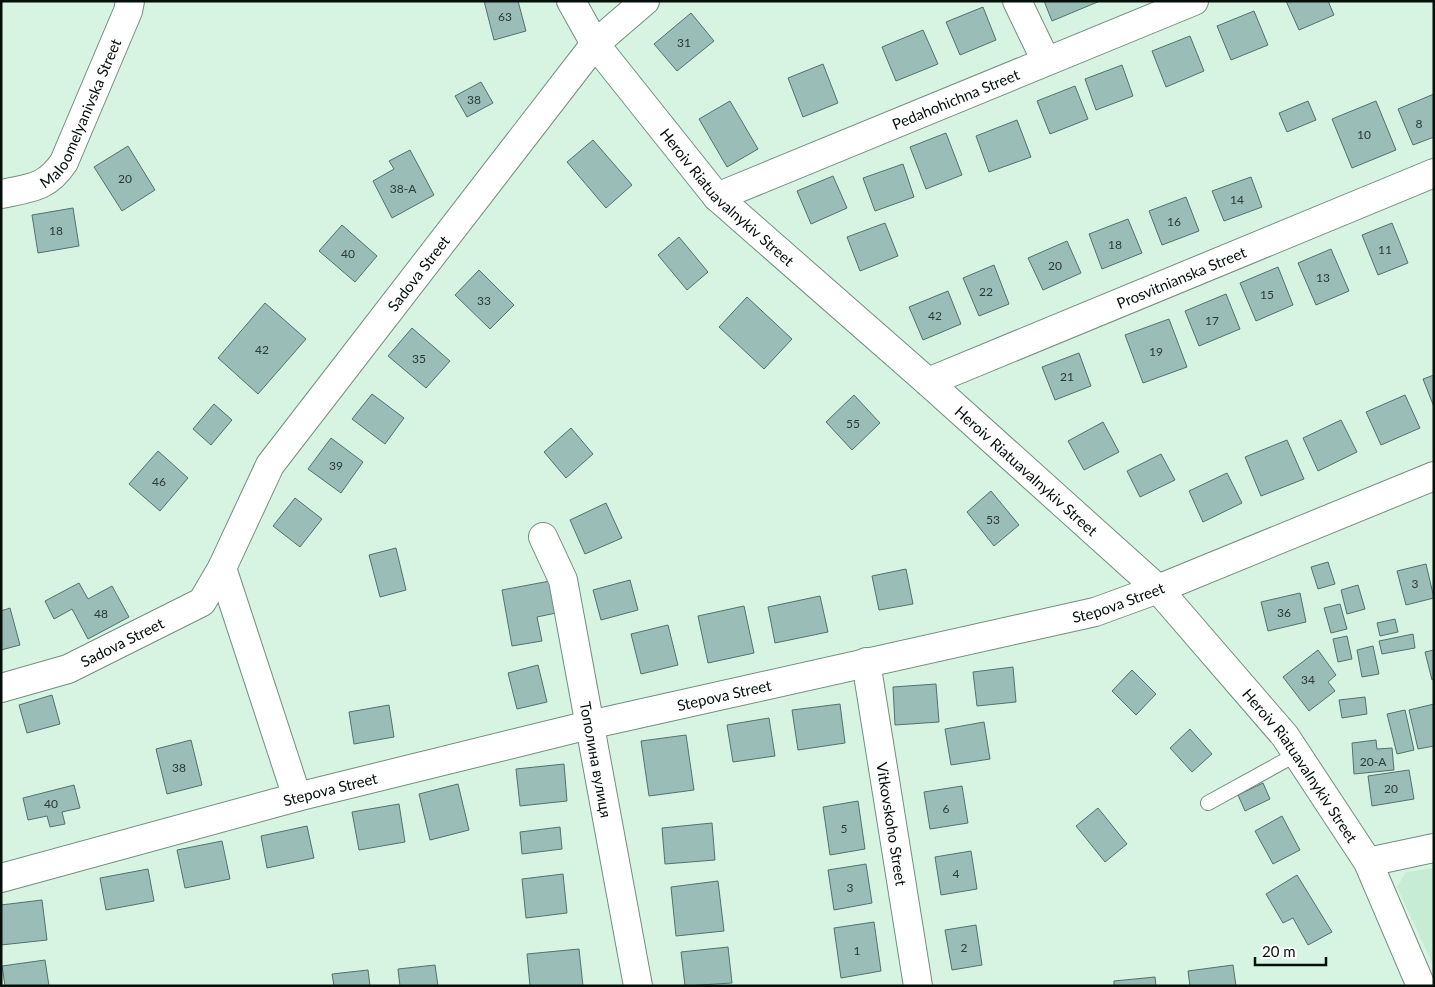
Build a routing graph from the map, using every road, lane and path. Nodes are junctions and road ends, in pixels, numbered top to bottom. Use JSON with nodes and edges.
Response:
{"nodes":[{"id":1,"x":130,"y":1,"type":"edge"},
{"id":2,"x":572,"y":1,"type":"edge"},
{"id":3,"x":645,"y":1,"type":"edge"},
{"id":4,"x":1017,"y":1,"type":"edge"},
{"id":5,"x":1194,"y":1,"type":"edge"},
{"id":6,"x":595,"y":44,"type":"junction"},
{"id":7,"x":1046,"y":61,"type":"junction"},
{"id":8,"x":1434,"y":173,"type":"edge"},
{"id":9,"x":1,"y":194,"type":"edge"},
{"id":10,"x":717,"y":197,"type":"junction"},
{"id":11,"x":928,"y":382,"type":"junction"},
{"id":12,"x":1434,"y":476,"type":"edge"},
{"id":13,"x":543,"y":537,"type":"dead end"},
{"id":14,"x":222,"y":568,"type":"junction"},
{"id":15,"x":1158,"y":589,"type":"junction"},
{"id":16,"x":866,"y":662,"type":"junction"},
{"id":17,"x":1,"y":688,"type":"edge"},
{"id":18,"x":589,"y":725,"type":"junction"},
{"id":19,"x":1297,"y":754,"type":"junction"},
{"id":20,"x":297,"y":797,"type":"junction"},
{"id":21,"x":1208,"y":803,"type":"dead end"},
{"id":22,"x":1434,"y":848,"type":"edge"},
{"id":23,"x":1368,"y":862,"type":"junction"},
{"id":24,"x":1,"y":878,"type":"edge"},
{"id":25,"x":638,"y":986,"type":"edge"},
{"id":26,"x":918,"y":986,"type":"edge"},
{"id":27,"x":1421,"y":986,"type":"edge"}],
"edges":[{"from":1,"to":9,"type":"street","name":"Maloomelyanivska Street"},
{"from":2,"to":6,"type":"street","name":"Heroiv Riatuavalnykiv Street"},
{"from":3,"to":6,"type":"street","name":"Sadova Street"},
{"from":4,"to":7,"type":"street"},
{"from":5,"to":7,"type":"street","name":"Pedahohichna Street"},
{"from":6,"to":10,"type":"street","name":"Heroiv Riatuavalnykiv Street"},
{"from":6,"to":14,"type":"street","name":"Sadova Street"},
{"from":7,"to":10,"type":"street","name":"Pedahohichna Street"},
{"from":8,"to":11,"type":"street","name":"Prosvitnianska Street"},
{"from":10,"to":11,"type":"street","name":"Heroiv Riatuavalnykiv Street"},
{"from":11,"to":15,"type":"street","name":"Heroiv Riatuavalnykiv Street"},
{"from":12,"to":15,"type":"street","name":"Stepova Street"},
{"from":13,"to":18,"type":"street","name":"Тополина вулиця"},
{"from":14,"to":17,"type":"street","name":"Sadova Street"},
{"from":14,"to":20,"type":"street"},
{"from":15,"to":16,"type":"street","name":"Stepova Street"},
{"from":15,"to":19,"type":"street","name":"Heroiv Riatuavalnykiv Street"},
{"from":16,"to":18,"type":"street","name":"Stepova Street"},
{"from":16,"to":26,"type":"street","name":"Vitkovskoho Street"},
{"from":18,"to":20,"type":"street","name":"Stepova Street"},
{"from":18,"to":25,"type":"street","name":"Тополина вулиця"},
{"from":19,"to":21,"type":"lane"},
{"from":19,"to":23,"type":"street","name":"Heroiv Riatuavalnykiv Street"},
{"from":20,"to":24,"type":"street","name":"Stepova Street"},
{"from":22,"to":23,"type":"street"},
{"from":23,"to":27,"type":"street","name":"Heroiv Riatuavalnykiv Street"}]}
